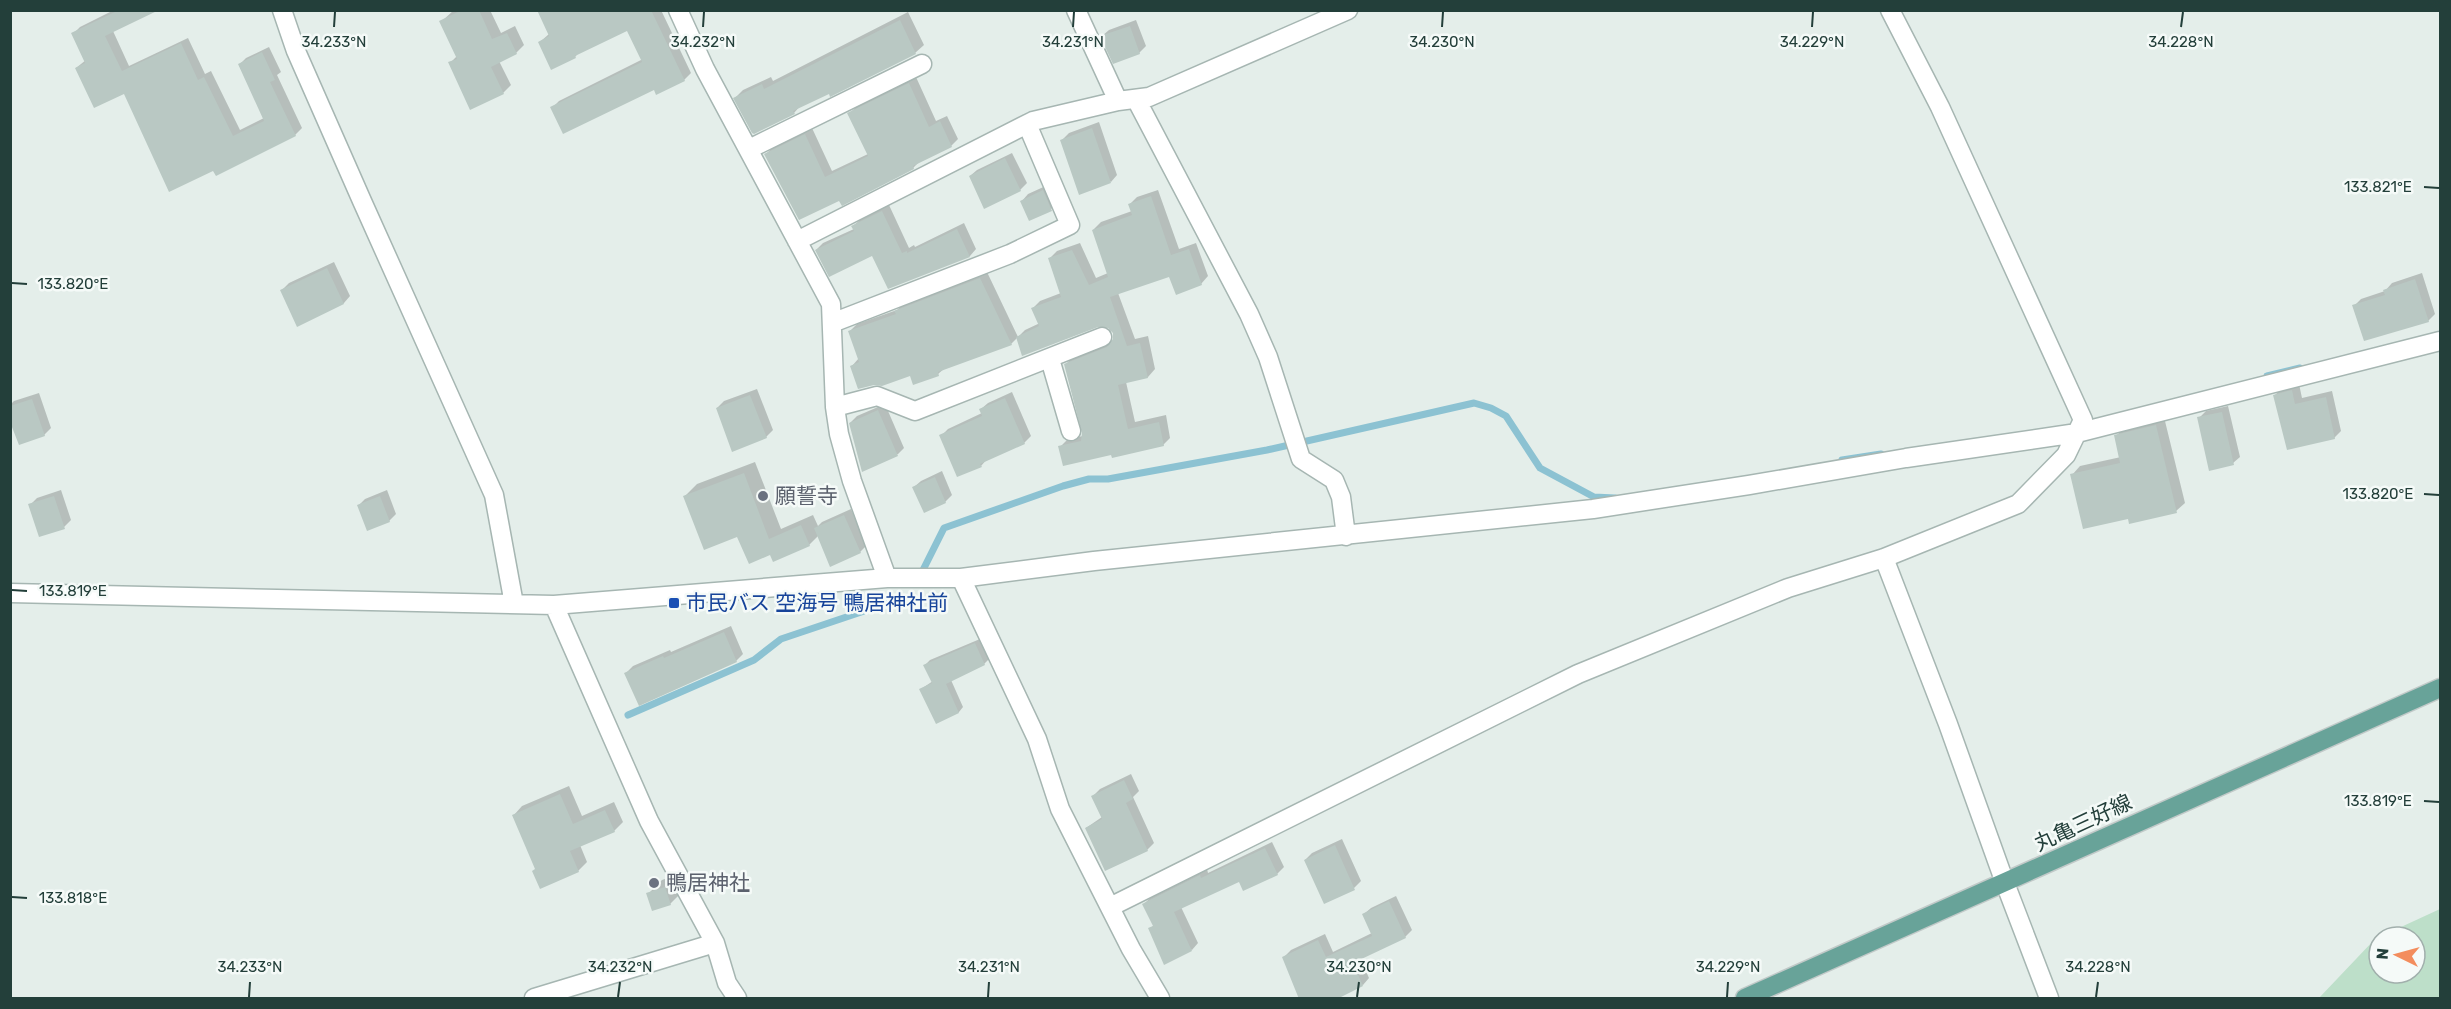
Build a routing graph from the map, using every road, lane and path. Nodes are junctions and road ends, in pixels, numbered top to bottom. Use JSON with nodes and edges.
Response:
{"nodes":[{"id":1,"x":282,"y":10,"type":"edge"},
{"id":2,"x":678,"y":10,"type":"edge"},
{"id":3,"x":1076,"y":10,"type":"edge"},
{"id":4,"x":1348,"y":10,"type":"edge"},
{"id":5,"x":1890,"y":10,"type":"edge"},
{"id":6,"x":922,"y":64,"type":"dead end"},
{"id":7,"x":1127,"y":100,"type":"junction"},
{"id":8,"x":1027,"y":124,"type":"junction"},
{"id":9,"x":749,"y":149,"type":"junction"},
{"id":10,"x":797,"y":241,"type":"junction"},
{"id":11,"x":832,"y":323,"type":"junction"},
{"id":12,"x":1102,"y":337,"type":"dead end"},
{"id":13,"x":2440,"y":341,"type":"edge"},
{"id":14,"x":1050,"y":359,"type":"junction"},
{"id":15,"x":835,"y":407,"type":"junction"},
{"id":16,"x":2080,"y":426,"type":"junction"},
{"id":17,"x":1071,"y":431,"type":"dead end"},
{"id":18,"x":1346,"y":536,"type":"junction"},
{"id":19,"x":1884,"y":558,"type":"junction"},
{"id":20,"x":886,"y":578,"type":"junction"},
{"id":21,"x":961,"y":578,"type":"junction"},
{"id":22,"x":10,"y":593,"type":"edge"},
{"id":23,"x":514,"y":604,"type":"junction"},
{"id":24,"x":554,"y":604,"type":"junction"},
{"id":25,"x":2440,"y":688,"type":"edge"},
{"id":26,"x":2005,"y":884,"type":"junction"},
{"id":27,"x":1110,"y":907,"type":"junction"},
{"id":28,"x":715,"y":943,"type":"junction"},
{"id":29,"x":534,"y":999,"type":"edge"},
{"id":30,"x":737,"y":999,"type":"edge"},
{"id":31,"x":1160,"y":999,"type":"edge"},
{"id":32,"x":1745,"y":999,"type":"edge"},
{"id":33,"x":2049,"y":999,"type":"edge"}],
"edges":[{"from":1,"to":23,"type":"street"},
{"from":2,"to":9,"type":"street"},
{"from":3,"to":7,"type":"street"},
{"from":4,"to":7,"type":"street"},
{"from":5,"to":16,"type":"street"},
{"from":6,"to":9,"type":"street"},
{"from":7,"to":8,"type":"street"},
{"from":7,"to":18,"type":"street"},
{"from":8,"to":10,"type":"street"},
{"from":8,"to":11,"type":"street"},
{"from":9,"to":10,"type":"street"},
{"from":10,"to":11,"type":"street"},
{"from":11,"to":15,"type":"street"},
{"from":12,"to":14,"type":"street"},
{"from":13,"to":16,"type":"street"},
{"from":14,"to":15,"type":"street"},
{"from":14,"to":17,"type":"street"},
{"from":15,"to":20,"type":"street"},
{"from":16,"to":18,"type":"street"},
{"from":16,"to":19,"type":"street"},
{"from":18,"to":21,"type":"street"},
{"from":19,"to":26,"type":"street"},
{"from":19,"to":27,"type":"street"},
{"from":20,"to":21,"type":"street"},
{"from":20,"to":24,"type":"street"},
{"from":21,"to":27,"type":"street"},
{"from":22,"to":23,"type":"street"},
{"from":23,"to":24,"type":"street"},
{"from":24,"to":28,"type":"street"},
{"from":25,"to":26,"type":"main road","name":"丸亀三好線"},
{"from":26,"to":32,"type":"main road","name":"丸亀三好線"},
{"from":26,"to":33,"type":"street"},
{"from":27,"to":31,"type":"street"},
{"from":28,"to":29,"type":"street"},
{"from":28,"to":30,"type":"street"}]}
